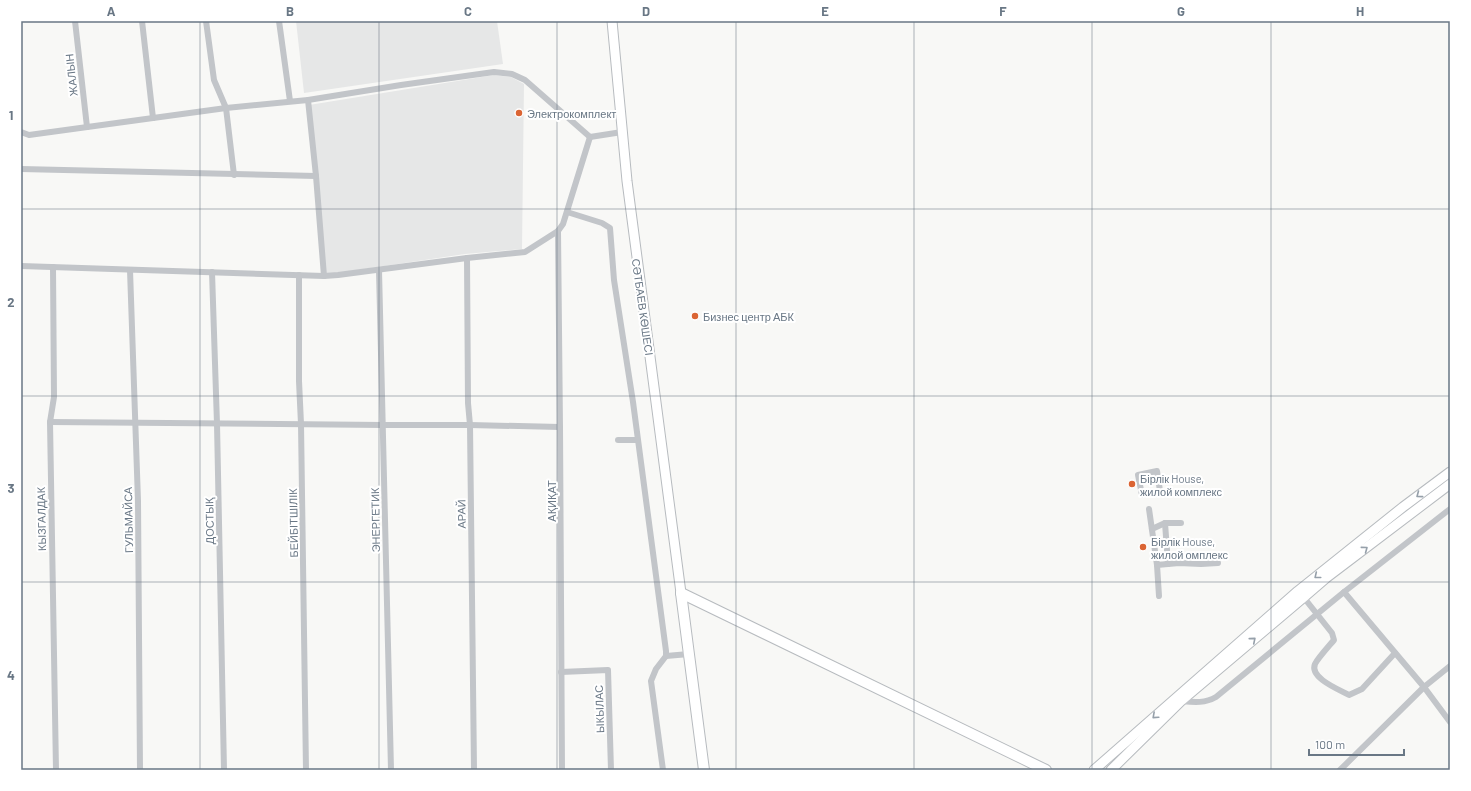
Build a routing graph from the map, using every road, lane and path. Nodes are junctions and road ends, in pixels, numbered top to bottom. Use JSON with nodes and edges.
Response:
{"nodes":[{"id":1,"x":75,"y":21,"type":"edge"},
{"id":2,"x":142,"y":21,"type":"edge"},
{"id":3,"x":206,"y":21,"type":"edge"},
{"id":4,"x":279,"y":21,"type":"edge"},
{"id":5,"x":612,"y":21,"type":"edge"},
{"id":6,"x":308,"y":100,"type":"junction"},
{"id":7,"x":290,"y":101,"type":"junction"},
{"id":8,"x":226,"y":108,"type":"junction"},
{"id":9,"x":152,"y":118,"type":"junction"},
{"id":10,"x":87,"y":127,"type":"junction"},
{"id":11,"x":21,"y":132,"type":"edge"},
{"id":12,"x":622,"y":132,"type":"junction"},
{"id":13,"x":590,"y":137,"type":"junction"},
{"id":14,"x":21,"y":169,"type":"edge"},
{"id":15,"x":234,"y":175,"type":"junction"},
{"id":16,"x":316,"y":176,"type":"junction"},
{"id":17,"x":567,"y":212,"type":"junction"},
{"id":18,"x":558,"y":231,"type":"junction"},
{"id":19,"x":467,"y":258,"type":"junction"},
{"id":20,"x":21,"y":266,"type":"edge"},
{"id":21,"x":53,"y":267,"type":"junction"},
{"id":22,"x":130,"y":270,"type":"junction"},
{"id":23,"x":379,"y":270,"type":"junction"},
{"id":24,"x":212,"y":272,"type":"junction"},
{"id":25,"x":299,"y":275,"type":"junction"},
{"id":26,"x":324,"y":276,"type":"junction"},
{"id":27,"x":50,"y":422,"type":"junction"},
{"id":28,"x":134,"y":422,"type":"junction"},
{"id":29,"x":217,"y":424,"type":"junction"},
{"id":30,"x":301,"y":424,"type":"junction"},
{"id":31,"x":383,"y":425,"type":"junction"},
{"id":32,"x":470,"y":425,"type":"junction"},
{"id":33,"x":560,"y":427,"type":"junction"},
{"id":34,"x":618,"y":440,"type":"dead end"},
{"id":35,"x":637,"y":440,"type":"junction"},
{"id":36,"x":1158,"y":471,"type":"joint"},
{"id":37,"x":1450,"y":472,"type":"edge"},
{"id":38,"x":1450,"y":484,"type":"edge"},
{"id":39,"x":1149,"y":509,"type":"dead end"},
{"id":40,"x":1450,"y":510,"type":"edge"},
{"id":41,"x":1181,"y":522,"type":"dead end"},
{"id":42,"x":1165,"y":523,"type":"junction"},
{"id":43,"x":1152,"y":529,"type":"junction"},
{"id":44,"x":1218,"y":563,"type":"dead end"},
{"id":45,"x":1168,"y":564,"type":"junction"},
{"id":46,"x":1157,"y":565,"type":"junction"},
{"id":47,"x":1344,"y":592,"type":"junction"},
{"id":48,"x":681,"y":593,"type":"junction"},
{"id":49,"x":1301,"y":594,"type":"junction"},
{"id":50,"x":1159,"y":596,"type":"dead end"},
{"id":51,"x":1318,"y":614,"type":"junction"},
{"id":52,"x":1395,"y":653,"type":"junction"},
{"id":53,"x":689,"y":654,"type":"junction"},
{"id":54,"x":666,"y":656,"type":"junction"},
{"id":55,"x":1450,"y":666,"type":"edge"},
{"id":56,"x":561,"y":672,"type":"junction"},
{"id":57,"x":1424,"y":687,"type":"junction"},
{"id":58,"x":1172,"y":700,"type":"junction"},
{"id":59,"x":1182,"y":701,"type":"junction"},
{"id":60,"x":1450,"y":722,"type":"edge"},
{"id":61,"x":56,"y":770,"type":"edge"},
{"id":62,"x":140,"y":770,"type":"edge"},
{"id":63,"x":224,"y":770,"type":"edge"},
{"id":64,"x":306,"y":770,"type":"edge"},
{"id":65,"x":391,"y":770,"type":"edge"},
{"id":66,"x":474,"y":770,"type":"edge"},
{"id":67,"x":562,"y":770,"type":"edge"},
{"id":68,"x":611,"y":770,"type":"edge"},
{"id":69,"x":663,"y":770,"type":"edge"},
{"id":70,"x":704,"y":770,"type":"edge"},
{"id":71,"x":1046,"y":770,"type":"edge"},
{"id":72,"x":1094,"y":770,"type":"edge"},
{"id":73,"x":1111,"y":770,"type":"edge"},
{"id":74,"x":1340,"y":770,"type":"edge"}],
"edges":[{"from":1,"to":10,"type":"street","name":"ЖАЛЫН"},
{"from":2,"to":9,"type":"street"},
{"from":3,"to":8,"type":"street"},
{"from":4,"to":7,"type":"street"},
{"from":5,"to":12,"type":"main road","name":"СӘТБАЕВ КӨШЕСІ"},
{"from":6,"to":7,"type":"street"},
{"from":6,"to":13,"type":"street"},
{"from":6,"to":16,"type":"street"},
{"from":7,"to":8,"type":"street"},
{"from":8,"to":9,"type":"street"},
{"from":8,"to":15,"type":"street"},
{"from":9,"to":10,"type":"street"},
{"from":10,"to":11,"type":"street"},
{"from":12,"to":13,"type":"street"},
{"from":12,"to":48,"type":"main road","name":"СӘТБАЕВ КӨШЕСІ"},
{"from":13,"to":17,"type":"street"},
{"from":14,"to":15,"type":"street"},
{"from":15,"to":16,"type":"street"},
{"from":16,"to":26,"type":"street"},
{"from":17,"to":18,"type":"street"},
{"from":17,"to":35,"type":"street"},
{"from":18,"to":19,"type":"street"},
{"from":18,"to":33,"type":"street","name":"АҚИҚАТ"},
{"from":19,"to":23,"type":"street"},
{"from":19,"to":32,"type":"street","name":"АРАЙ"},
{"from":20,"to":21,"type":"street"},
{"from":21,"to":22,"type":"street"},
{"from":21,"to":27,"type":"street","name":"КЫЗГАЛДАК"},
{"from":22,"to":24,"type":"street"},
{"from":22,"to":28,"type":"street","name":"ГУЛЬМАЙСА"},
{"from":23,"to":26,"type":"street"},
{"from":23,"to":31,"type":"street","name":"ЭНЕРГЕТИК"},
{"from":24,"to":25,"type":"street"},
{"from":24,"to":29,"type":"street","name":"ДОСТЫҚ"},
{"from":25,"to":26,"type":"street"},
{"from":25,"to":30,"type":"street","name":"БЕЙБІТШІЛІК"},
{"from":27,"to":28,"type":"street"},
{"from":27,"to":61,"type":"street","name":"КЫЗГАЛДАК"},
{"from":28,"to":29,"type":"street"},
{"from":28,"to":62,"type":"street","name":"ГУЛЬМАЙСА"},
{"from":29,"to":30,"type":"street"},
{"from":29,"to":63,"type":"street","name":"ДОСТЫҚ"},
{"from":30,"to":31,"type":"street"},
{"from":30,"to":64,"type":"street","name":"БЕЙБІТШІЛІК"},
{"from":31,"to":32,"type":"street"},
{"from":31,"to":65,"type":"street","name":"ЭНЕРГЕТИК"},
{"from":32,"to":33,"type":"street"},
{"from":32,"to":66,"type":"street","name":"АРАЙ"},
{"from":33,"to":56,"type":"street","name":"АҚИҚАТ"},
{"from":34,"to":35,"type":"street"},
{"from":35,"to":54,"type":"street"},
{"from":36,"to":36,"type":"street"},
{"from":37,"to":49,"type":"main road","one_way":true},
{"from":49,"to":38,"type":"main road","one_way":true},
{"from":39,"to":43,"type":"street"},
{"from":40,"to":47,"type":"street"},
{"from":41,"to":42,"type":"street"},
{"from":42,"to":43,"type":"street"},
{"from":42,"to":45,"type":"street"},
{"from":43,"to":46,"type":"street"},
{"from":44,"to":45,"type":"street"},
{"from":45,"to":46,"type":"street"},
{"from":46,"to":50,"type":"street"},
{"from":47,"to":51,"type":"street"},
{"from":47,"to":52,"type":"street"},
{"from":48,"to":53,"type":"main road"},
{"from":48,"to":71,"type":"main road"},
{"from":49,"to":51,"type":"street"},
{"from":49,"to":58,"type":"main road"},
{"from":59,"to":49,"type":"main road","one_way":true},
{"from":51,"to":52,"type":"street"},
{"from":51,"to":59,"type":"street"},
{"from":52,"to":57,"type":"street"},
{"from":53,"to":54,"type":"street"},
{"from":53,"to":70,"type":"main road"},
{"from":54,"to":69,"type":"street"},
{"from":55,"to":57,"type":"street"},
{"from":56,"to":67,"type":"street","name":"АҚИҚАТ"},
{"from":56,"to":68,"type":"street","name":"ЫКЫЛАС"},
{"from":57,"to":60,"type":"street"},
{"from":57,"to":74,"type":"street"},
{"from":58,"to":59,"type":"street"},
{"from":58,"to":72,"type":"main road","one_way":true},
{"from":59,"to":73,"type":"main road"}]}
